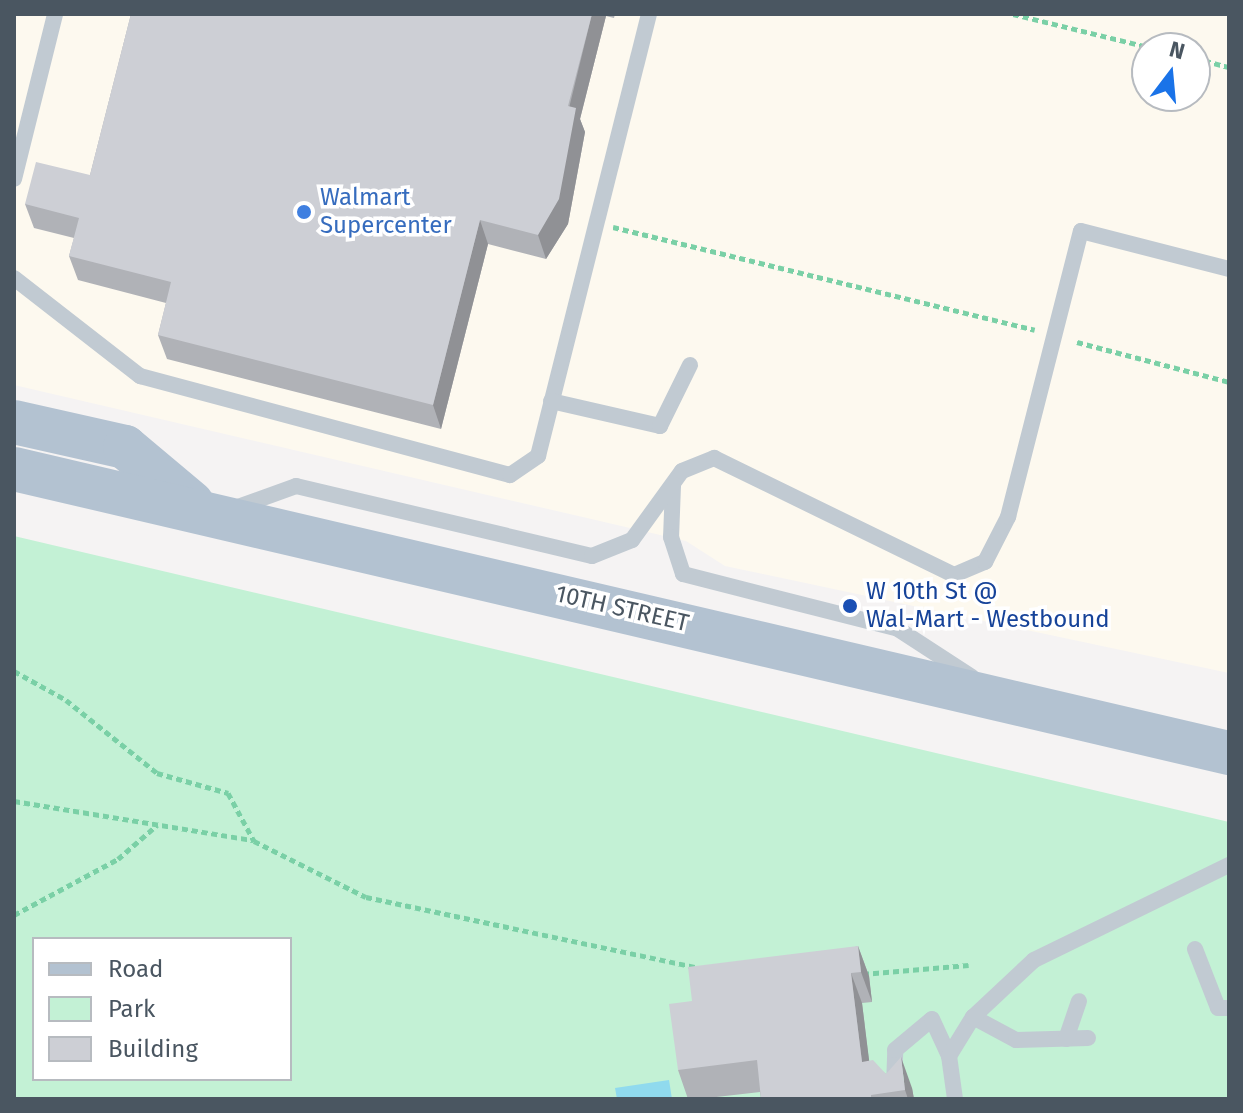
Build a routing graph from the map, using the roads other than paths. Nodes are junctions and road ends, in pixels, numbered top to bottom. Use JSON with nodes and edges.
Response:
{"nodes":[{"id":1,"x":55,"y":14,"type":"edge"},
{"id":2,"x":649,"y":14,"type":"edge"},
{"id":3,"x":14,"y":179,"type":"edge"},
{"id":4,"x":1229,"y":269,"type":"edge"},
{"id":5,"x":14,"y":278,"type":"edge"},
{"id":6,"x":690,"y":365,"type":"dead end"},
{"id":7,"x":551,"y":401,"type":"junction"},
{"id":8,"x":14,"y":422,"type":"edge"},
{"id":9,"x":14,"y":469,"type":"edge"},
{"id":10,"x":673,"y":485,"type":"junction"},
{"id":11,"x":209,"y":512,"type":"junction"},
{"id":12,"x":1006,"y":699,"type":"junction"},
{"id":13,"x":1229,"y":753,"type":"edge"},
{"id":14,"x":1229,"y":865,"type":"edge"},
{"id":15,"x":1195,"y":949,"type":"dead end"},
{"id":16,"x":1079,"y":1001,"type":"dead end"},
{"id":17,"x":1229,"y":1008,"type":"edge"},
{"id":18,"x":973,"y":1017,"type":"junction"},
{"id":19,"x":1088,"y":1038,"type":"dead end"},
{"id":20,"x":1066,"y":1039,"type":"junction"},
{"id":21,"x":949,"y":1056,"type":"junction"},
{"id":22,"x":895,"y":1094,"type":"edge"},
{"id":23,"x":955,"y":1099,"type":"edge"}],
"edges":[{"from":1,"to":3,"type":"lane"},
{"from":2,"to":7,"type":"lane"},
{"from":4,"to":10,"type":"lane"},
{"from":5,"to":7,"type":"lane"},
{"from":6,"to":7,"type":"lane"},
{"from":8,"to":11,"type":"main road"},
{"from":9,"to":11,"type":"main road","name":"10TH STREET"},
{"from":10,"to":11,"type":"lane"},
{"from":10,"to":12,"type":"lane"},
{"from":11,"to":12,"type":"main road","name":"10TH STREET"},
{"from":12,"to":13,"type":"main road","name":"10TH STREET"},
{"from":14,"to":18,"type":"lane"},
{"from":15,"to":17,"type":"lane"},
{"from":16,"to":20,"type":"lane"},
{"from":18,"to":20,"type":"lane"},
{"from":18,"to":21,"type":"lane"},
{"from":19,"to":20,"type":"lane"},
{"from":21,"to":22,"type":"lane"},
{"from":21,"to":23,"type":"lane"}]}
